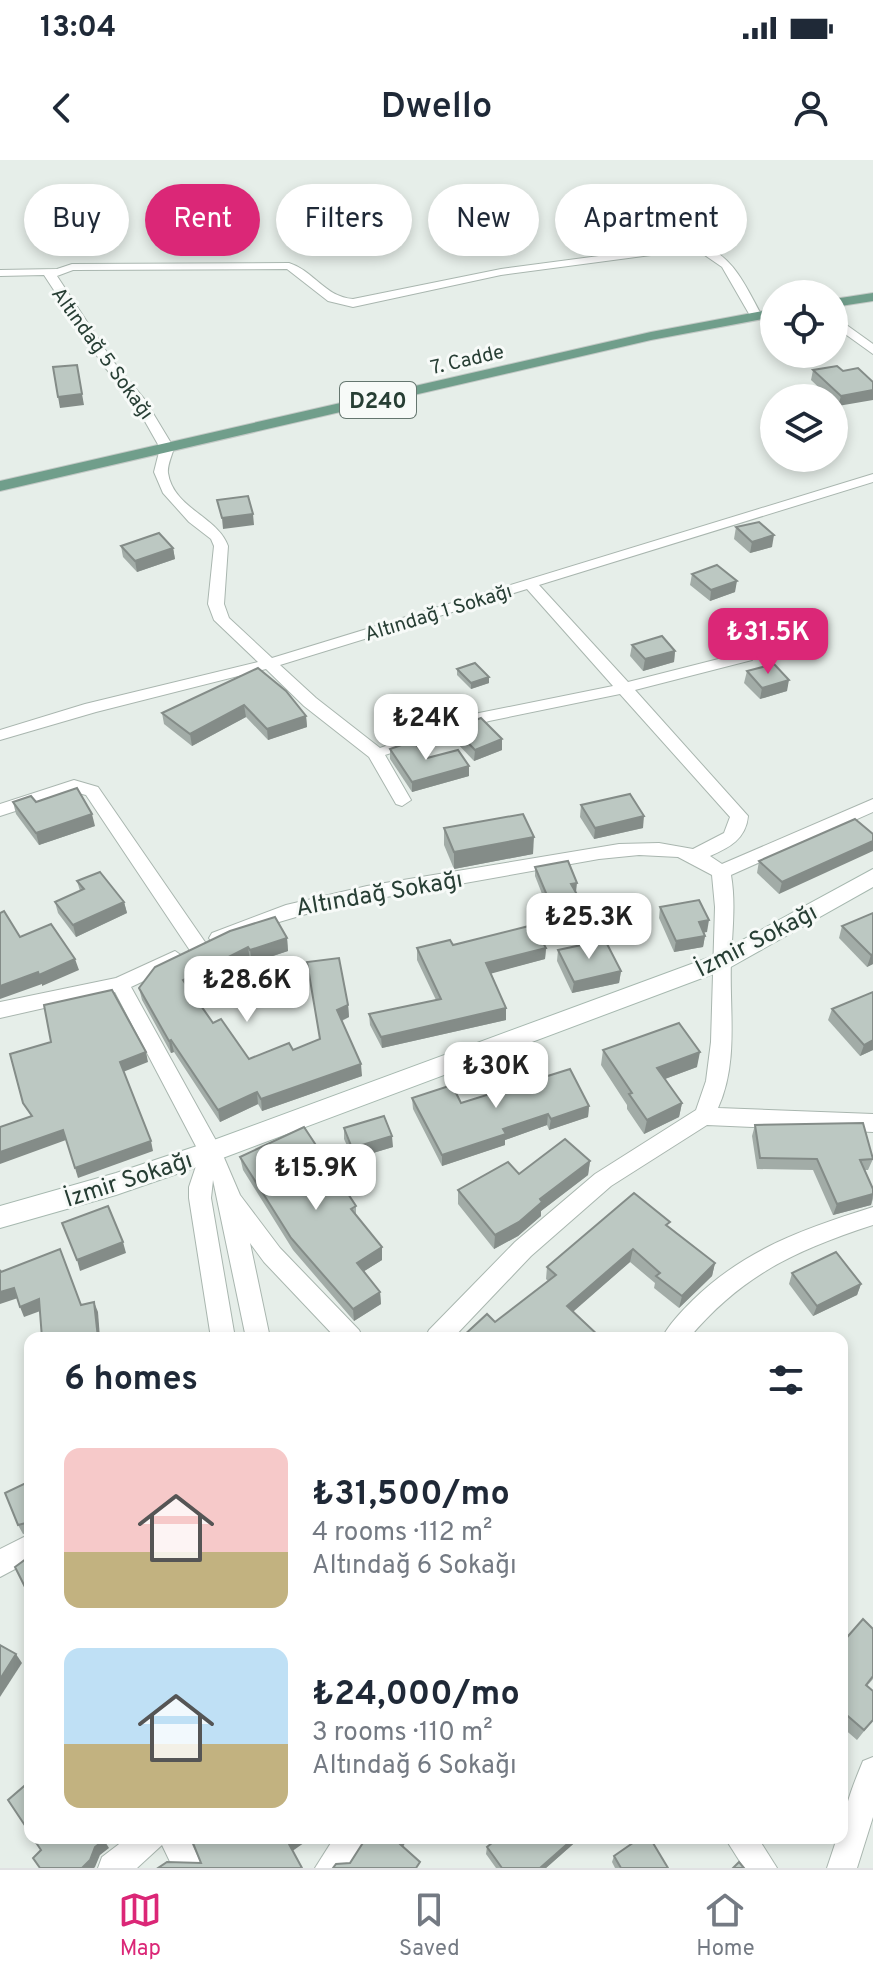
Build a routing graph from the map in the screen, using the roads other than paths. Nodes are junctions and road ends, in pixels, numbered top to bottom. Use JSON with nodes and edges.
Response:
{"nodes":[{"id":1,"x":53,"y":271,"type":"junction"},
{"id":2,"x":0,"y":273,"type":"edge"},
{"id":3,"x":873,"y":297,"type":"edge"},
{"id":4,"x":848,"y":301,"type":"edge"},
{"id":5,"x":760,"y":315,"type":"edge"},
{"id":6,"x":756,"y":316,"type":"junction"},
{"id":7,"x":848,"y":331,"type":"edge"},
{"id":8,"x":873,"y":350,"type":"edge"},
{"id":9,"x":167,"y":448,"type":"junction"},
{"id":10,"x":873,"y":478,"type":"edge"},
{"id":11,"x":0,"y":486,"type":"edge"},
{"id":12,"x":530,"y":584,"type":"junction"},
{"id":13,"x":746,"y":657,"type":"dead end"},
{"id":14,"x":268,"y":664,"type":"junction"},
{"id":15,"x":625,"y":688,"type":"junction"},
{"id":16,"x":0,"y":735,"type":"edge"},
{"id":17,"x":376,"y":754,"type":"junction"},
{"id":18,"x":402,"y":800,"type":"dead end"},
{"id":19,"x":873,"y":805,"type":"edge"},
{"id":20,"x":0,"y":810,"type":"edge"},
{"id":21,"x":694,"y":856,"type":"junction"},
{"id":22,"x":721,"y":872,"type":"junction"},
{"id":23,"x":873,"y":877,"type":"edge"},
{"id":24,"x":198,"y":947,"type":"junction"},
{"id":25,"x":721,"y":962,"type":"junction"},
{"id":26,"x":120,"y":984,"type":"junction"},
{"id":27,"x":0,"y":1010,"type":"edge"},
{"id":28,"x":704,"y":1116,"type":"junction"},
{"id":29,"x":873,"y":1123,"type":"edge"},
{"id":30,"x":211,"y":1152,"type":"junction"},
{"id":31,"x":230,"y":1197,"type":"junction"},
{"id":32,"x":873,"y":1216,"type":"edge"},
{"id":33,"x":0,"y":1217,"type":"edge"},
{"id":34,"x":222,"y":1332,"type":"edge"},
{"id":35,"x":257,"y":1332,"type":"edge"},
{"id":36,"x":345,"y":1332,"type":"edge"},
{"id":37,"x":443,"y":1332,"type":"edge"},
{"id":38,"x":680,"y":1332,"type":"edge"},
{"id":39,"x":24,"y":1550,"type":"edge"},
{"id":40,"x":0,"y":1564,"type":"edge"},
{"id":41,"x":873,"y":1771,"type":"edge"},
{"id":42,"x":143,"y":1844,"type":"edge"},
{"id":43,"x":177,"y":1844,"type":"edge"},
{"id":44,"x":348,"y":1844,"type":"edge"},
{"id":45,"x":744,"y":1844,"type":"edge"},
{"id":46,"x":113,"y":1868,"type":"edge"},
{"id":47,"x":188,"y":1868,"type":"edge"},
{"id":48,"x":330,"y":1868,"type":"edge"},
{"id":49,"x":762,"y":1868,"type":"edge"},
{"id":50,"x":842,"y":1868,"type":"edge"}],
"edges":[{"from":1,"to":2,"type":"street"},
{"from":1,"to":6,"type":"street","name":"Altındağ 5 Sokağı"},
{"from":1,"to":9,"type":"street","name":"Altındağ 5 Sokağı"},
{"from":3,"to":4,"type":"main road"},
{"from":5,"to":6,"type":"main road","number":"D240"},
{"from":6,"to":9,"type":"main road","name":"7. Cadde","number":"D240"},
{"from":7,"to":8,"type":"street"},
{"from":9,"to":11,"type":"main road","name":"7. Cadde","number":"D240"},
{"from":9,"to":14,"type":"street","name":"Altındağ 5 Sokağı"},
{"from":10,"to":12,"type":"street","name":"Altındağ 1 Sokağı"},
{"from":12,"to":14,"type":"street","name":"Altındağ 1 Sokağı"},
{"from":12,"to":15,"type":"street"},
{"from":13,"to":15,"type":"street"},
{"from":14,"to":16,"type":"street","name":"Altındağ 1 Sokağı"},
{"from":14,"to":17,"type":"street","name":"Altındağ 5 Sokağı"},
{"from":15,"to":17,"type":"street"},
{"from":15,"to":21,"type":"street"},
{"from":17,"to":18,"type":"street","name":"Altındağ 5 Sokağı"},
{"from":19,"to":22,"type":"street"},
{"from":20,"to":24,"type":"street"},
{"from":21,"to":22,"type":"street","name":"Altındağ Sokağı"},
{"from":21,"to":24,"type":"street","name":"Altındağ Sokağı"},
{"from":22,"to":25,"type":"street"},
{"from":23,"to":25,"type":"street","name":"İzmir Sokağı"},
{"from":24,"to":26,"type":"street","name":"Altındağ Sokağı"},
{"from":25,"to":28,"type":"street"},
{"from":25,"to":30,"type":"street","name":"İzmir Sokağı"},
{"from":26,"to":27,"type":"street","name":"Altındağ Sokağı"},
{"from":26,"to":30,"type":"street"},
{"from":28,"to":29,"type":"street"},
{"from":28,"to":37,"type":"street"},
{"from":30,"to":31,"type":"street"},
{"from":30,"to":33,"type":"street","name":"İzmir Sokağı"},
{"from":30,"to":34,"type":"street"},
{"from":31,"to":35,"type":"street"},
{"from":31,"to":36,"type":"street"},
{"from":32,"to":38,"type":"street"},
{"from":39,"to":40,"type":"street"},
{"from":41,"to":50,"type":"street"},
{"from":42,"to":46,"type":"street"},
{"from":43,"to":47,"type":"street"},
{"from":44,"to":48,"type":"street"},
{"from":45,"to":49,"type":"street"}]}
